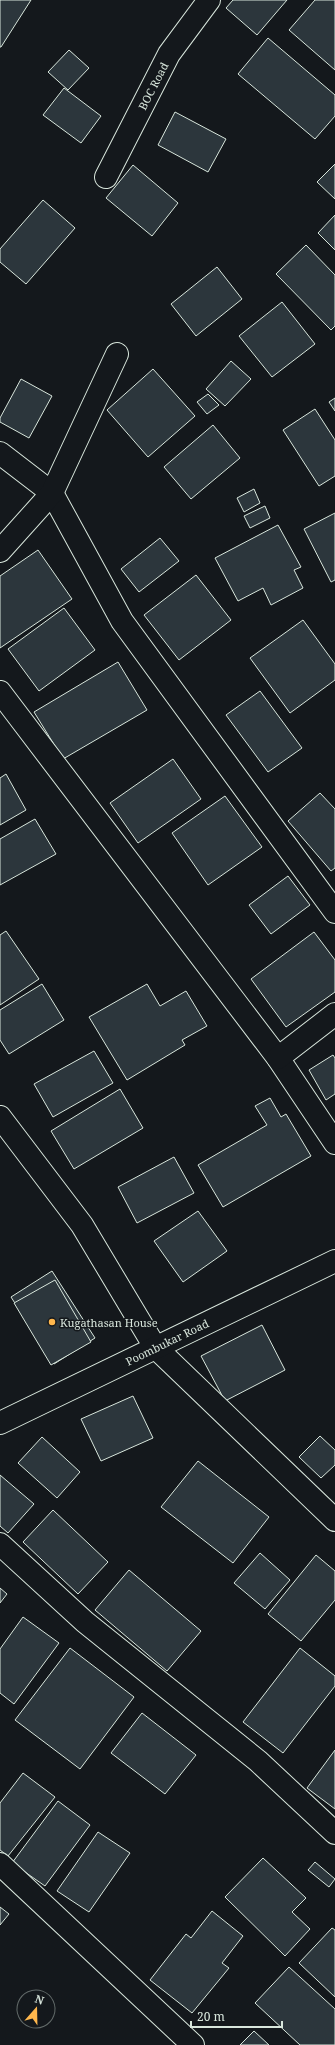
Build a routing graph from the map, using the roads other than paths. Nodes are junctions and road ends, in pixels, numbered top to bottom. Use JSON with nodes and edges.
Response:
{"nodes":[{"id":1,"x":209,"y":0,"type":"edge"},
{"id":2,"x":106,"y":177,"type":"dead end"},
{"id":3,"x":117,"y":354,"type":"dead end"},
{"id":4,"x":0,"y":453,"type":"edge"},
{"id":5,"x":52,"y":493,"type":"junction"},
{"id":6,"x":0,"y":551,"type":"edge"},
{"id":7,"x":0,"y":692,"type":"edge"},
{"id":8,"x":335,"y":912,"type":"edge"},
{"id":9,"x":335,"y":1014,"type":"edge"},
{"id":10,"x":278,"y":1058,"type":"junction"},
{"id":11,"x":0,"y":1117,"type":"edge"},
{"id":12,"x":335,"y":1143,"type":"edge"},
{"id":13,"x":335,"y":1261,"type":"edge"},
{"id":14,"x":155,"y":1347,"type":"junction"},
{"id":15,"x":0,"y":1423,"type":"edge"},
{"id":16,"x":335,"y":1520,"type":"edge"},
{"id":17,"x":0,"y":1544,"type":"edge"},
{"id":18,"x":335,"y":1833,"type":"edge"},
{"id":19,"x":0,"y":1864,"type":"edge"},
{"id":20,"x":193,"y":2045,"type":"edge"}],
"edges":[{"from":1,"to":2,"type":"street","name":"BOC Road"},
{"from":3,"to":5,"type":"street"},
{"from":4,"to":5,"type":"street"},
{"from":5,"to":6,"type":"street"},
{"from":5,"to":8,"type":"street"},
{"from":7,"to":10,"type":"street"},
{"from":9,"to":10,"type":"street"},
{"from":10,"to":12,"type":"street"},
{"from":11,"to":14,"type":"street"},
{"from":13,"to":14,"type":"street","name":"Poombukar Road"},
{"from":14,"to":15,"type":"street","name":"Poombukar Road"},
{"from":14,"to":16,"type":"street"},
{"from":17,"to":18,"type":"street"},
{"from":19,"to":20,"type":"street"}]}
